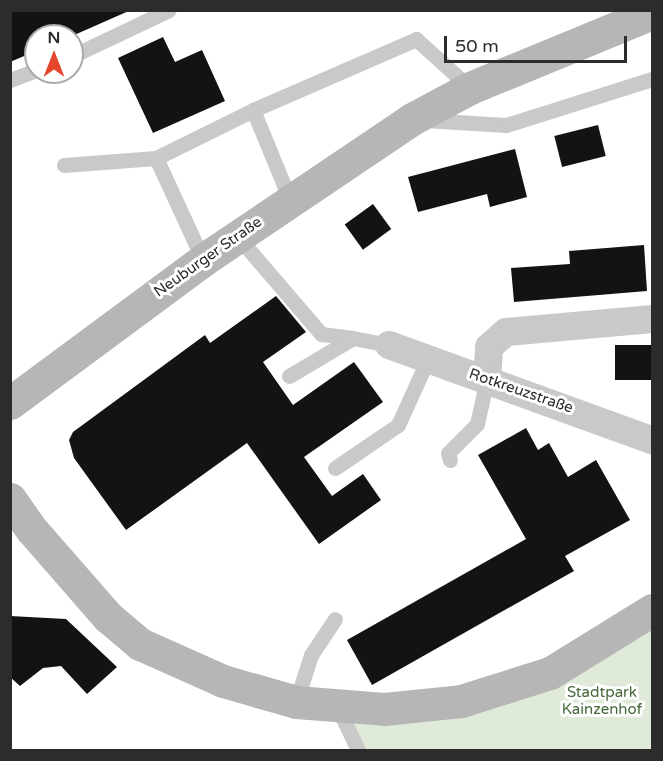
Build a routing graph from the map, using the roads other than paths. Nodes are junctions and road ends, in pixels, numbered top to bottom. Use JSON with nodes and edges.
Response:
{"nodes":[{"id":1,"x":169,"y":10,"type":"edge"},
{"id":2,"x":652,"y":13,"type":"edge"},
{"id":3,"x":84,"y":50,"type":"edge"},
{"id":4,"x":652,"y":79,"type":"edge"},
{"id":5,"x":470,"y":88,"type":"junction"},
{"id":6,"x":253,"y":110,"type":"junction"},
{"id":7,"x":412,"y":119,"type":"junction"},
{"id":8,"x":156,"y":158,"type":"junction"},
{"id":9,"x":64,"y":165,"type":"dead end"},
{"id":10,"x":290,"y":200,"type":"junction"},
{"id":11,"x":238,"y":237,"type":"junction"},
{"id":12,"x":203,"y":260,"type":"junction"},
{"id":13,"x":652,"y":319,"type":"edge"},
{"id":14,"x":353,"y":338,"type":"junction"},
{"id":15,"x":389,"y":345,"type":"joint"},
{"id":16,"x":428,"y":359,"type":"junction"},
{"id":17,"x":289,"y":376,"type":"dead end"},
{"id":18,"x":487,"y":379,"type":"junction"},
{"id":19,"x":10,"y":403,"type":"edge"},
{"id":20,"x":652,"y":440,"type":"edge"},
{"id":21,"x":450,"y":460,"type":"dead end"},
{"id":22,"x":335,"y":468,"type":"dead end"},
{"id":23,"x":10,"y":499,"type":"edge"},
{"id":24,"x":652,"y":610,"type":"edge"},
{"id":25,"x":335,"y":619,"type":"dead end"},
{"id":26,"x":296,"y":702,"type":"junction"},
{"id":27,"x":338,"y":708,"type":"junction"},
{"id":28,"x":358,"y":750,"type":"edge"}],
"edges":[{"from":1,"to":3,"type":"lane"},
{"from":2,"to":5,"type":"street","name":"Neuburger Straße"},
{"from":4,"to":7,"type":"lane"},
{"from":5,"to":6,"type":"lane"},
{"from":5,"to":7,"type":"street","name":"Neuburger Straße"},
{"from":6,"to":8,"type":"lane"},
{"from":6,"to":10,"type":"lane"},
{"from":7,"to":10,"type":"street","name":"Neuburger Straße"},
{"from":8,"to":9,"type":"lane"},
{"from":8,"to":12,"type":"lane"},
{"from":10,"to":11,"type":"street","name":"Neuburger Straße"},
{"from":11,"to":12,"type":"street","name":"Neuburger Straße"},
{"from":11,"to":14,"type":"lane"},
{"from":12,"to":19,"type":"street","name":"Neuburger Straße"},
{"from":13,"to":18,"type":"street"},
{"from":14,"to":15,"type":"lane"},
{"from":14,"to":17,"type":"lane"},
{"from":15,"to":16,"type":"street","name":"Rotkreuzstraße"},
{"from":16,"to":18,"type":"street","name":"Rotkreuzstraße"},
{"from":16,"to":22,"type":"lane"},
{"from":18,"to":20,"type":"street","name":"Rotkreuzstraße"},
{"from":18,"to":21,"type":"lane"},
{"from":23,"to":26,"type":"street"},
{"from":24,"to":27,"type":"street"},
{"from":25,"to":26,"type":"lane"},
{"from":26,"to":27,"type":"street"},
{"from":27,"to":28,"type":"lane"}]}
